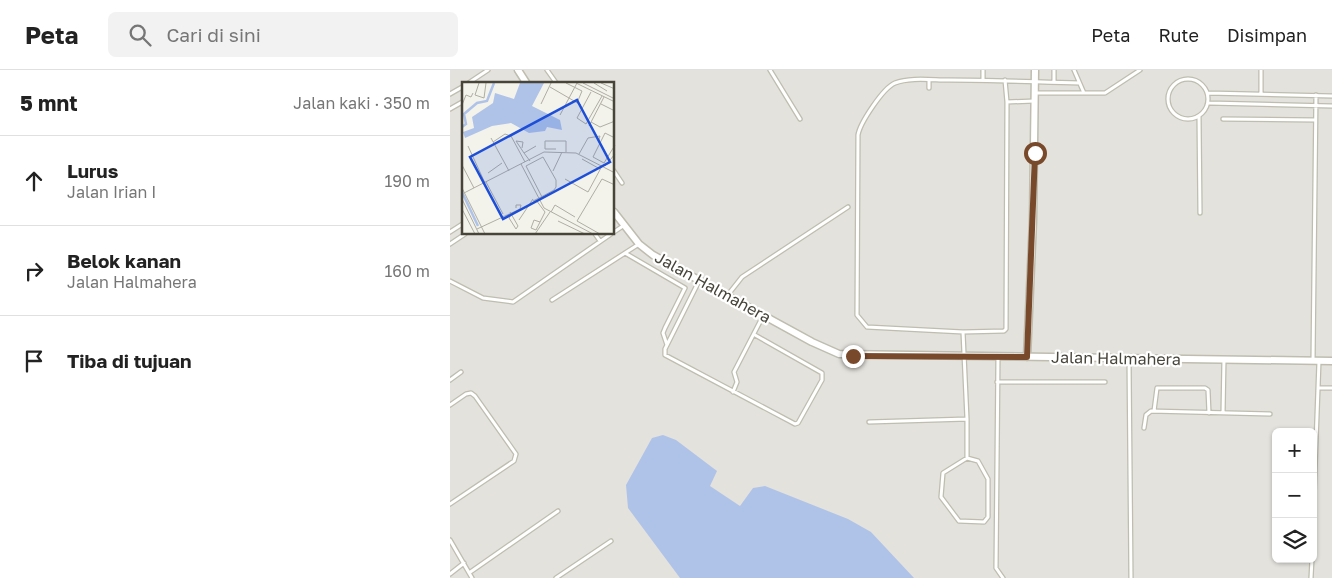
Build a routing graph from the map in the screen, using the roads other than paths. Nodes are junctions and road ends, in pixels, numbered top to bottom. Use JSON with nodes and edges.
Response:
{"nodes":[{"id":1,"x":488,"y":70,"type":"edge"},
{"id":2,"x":548,"y":70,"type":"edge"},
{"id":3,"x":770,"y":70,"type":"edge"},
{"id":4,"x":983,"y":70,"type":"edge"},
{"id":5,"x":1035,"y":70,"type":"edge"},
{"id":6,"x":1054,"y":70,"type":"edge"},
{"id":7,"x":1074,"y":70,"type":"edge"},
{"id":8,"x":1140,"y":70,"type":"edge"},
{"id":9,"x":1261,"y":70,"type":"edge"},
{"id":10,"x":929,"y":80,"type":"junction"},
{"id":11,"x":983,"y":80,"type":"junction"},
{"id":12,"x":1005,"y":80,"type":"junction"},
{"id":13,"x":470,"y":82,"type":"edge"},
{"id":14,"x":555,"y":82,"type":"edge"},
{"id":15,"x":1034,"y":82,"type":"junction"},
{"id":16,"x":1054,"y":82,"type":"junction"},
{"id":17,"x":1080,"y":83,"type":"junction"},
{"id":18,"x":462,"y":87,"type":"edge"},
{"id":19,"x":930,"y":88,"type":"dead end"},
{"id":20,"x":1035,"y":93,"type":"junction"},
{"id":21,"x":1084,"y":93,"type":"junction"},
{"id":22,"x":1208,"y":93,"type":"junction"},
{"id":23,"x":1261,"y":93,"type":"junction"},
{"id":24,"x":450,"y":94,"type":"edge"},
{"id":25,"x":1316,"y":95,"type":"junction"},
{"id":26,"x":1332,"y":96,"type":"edge"},
{"id":27,"x":462,"y":101,"type":"edge"},
{"id":28,"x":1035,"y":101,"type":"junction"},
{"id":29,"x":1008,"y":102,"type":"junction"},
{"id":30,"x":1209,"y":103,"type":"junction"},
{"id":31,"x":1315,"y":106,"type":"junction"},
{"id":32,"x":1332,"y":106,"type":"edge"},
{"id":33,"x":450,"y":110,"type":"edge"},
{"id":34,"x":1199,"y":116,"type":"junction"},
{"id":35,"x":800,"y":119,"type":"dead end"},
{"id":36,"x":1223,"y":119,"type":"dead end"},
{"id":37,"x":1315,"y":120,"type":"junction"},
{"id":38,"x":615,"y":172,"type":"edge"},
{"id":39,"x":622,"y":183,"type":"dead end"},
{"id":40,"x":848,"y":207,"type":"dead end"},
{"id":41,"x":1200,"y":213,"type":"dead end"},
{"id":42,"x":615,"y":214,"type":"edge"},
{"id":43,"x":462,"y":224,"type":"edge"},
{"id":44,"x":622,"y":226,"type":"junction"},
{"id":45,"x":615,"y":231,"type":"edge"},
{"id":46,"x":450,"y":232,"type":"edge"},
{"id":47,"x":464,"y":235,"type":"edge"},
{"id":48,"x":596,"y":235,"type":"edge"},
{"id":49,"x":609,"y":235,"type":"edge"},
{"id":50,"x":600,"y":241,"type":"junction"},
{"id":51,"x":450,"y":244,"type":"edge"},
{"id":52,"x":639,"y":244,"type":"junction"},
{"id":53,"x":625,"y":253,"type":"junction"},
{"id":54,"x":450,"y":281,"type":"edge"},
{"id":55,"x":699,"y":281,"type":"junction"},
{"id":56,"x":726,"y":296,"type":"junction"},
{"id":57,"x":552,"y":300,"type":"dead end"},
{"id":58,"x":763,"y":316,"type":"junction"},
{"id":59,"x":963,"y":332,"type":"junction"},
{"id":60,"x":754,"y":335,"type":"junction"},
{"id":61,"x":667,"y":346,"type":"junction"},
{"id":62,"x":964,"y":356,"type":"junction"},
{"id":63,"x":998,"y":357,"type":"junction"},
{"id":64,"x":1027,"y":357,"type":"junction"},
{"id":65,"x":1129,"y":358,"type":"junction"},
{"id":66,"x":1224,"y":359,"type":"junction"},
{"id":67,"x":1316,"y":360,"type":"junction"},
{"id":68,"x":1332,"y":360,"type":"edge"},
{"id":69,"x":461,"y":372,"type":"dead end"},
{"id":70,"x":450,"y":380,"type":"edge"},
{"id":71,"x":997,"y":382,"type":"junction"},
{"id":72,"x":1106,"y":382,"type":"dead end"},
{"id":73,"x":1318,"y":388,"type":"junction"},
{"id":74,"x":1332,"y":388,"type":"edge"},
{"id":75,"x":733,"y":392,"type":"junction"},
{"id":76,"x":450,"y":405,"type":"edge"},
{"id":77,"x":1154,"y":411,"type":"junction"},
{"id":78,"x":1209,"y":412,"type":"junction"},
{"id":79,"x":1223,"y":413,"type":"junction"},
{"id":80,"x":1270,"y":414,"type":"dead end"},
{"id":81,"x":967,"y":419,"type":"junction"},
{"id":82,"x":868,"y":422,"type":"dead end"},
{"id":83,"x":1144,"y":428,"type":"dead end"},
{"id":84,"x":967,"y":458,"type":"junction"},
{"id":85,"x":450,"y":504,"type":"edge"},
{"id":86,"x":558,"y":512,"type":"dead end"},
{"id":87,"x":1313,"y":518,"type":"edge"},
{"id":88,"x":450,"y":540,"type":"edge"},
{"id":89,"x":611,"y":540,"type":"dead end"},
{"id":90,"x":464,"y":563,"type":"junction"},
{"id":91,"x":1312,"y":563,"type":"edge"},
{"id":92,"x":469,"y":573,"type":"junction"},
{"id":93,"x":450,"y":574,"type":"edge"},
{"id":94,"x":472,"y":578,"type":"edge"},
{"id":95,"x":556,"y":578,"type":"edge"},
{"id":96,"x":1003,"y":578,"type":"edge"},
{"id":97,"x":1131,"y":578,"type":"edge"},
{"id":98,"x":1311,"y":578,"type":"edge"}],
"edges":[{"from":1,"to":13,"type":"lane"},
{"from":2,"to":14,"type":"lane"},
{"from":3,"to":35,"type":"lane"},
{"from":4,"to":11,"type":"lane"},
{"from":5,"to":15,"type":"street"},
{"from":6,"to":16,"type":"lane"},
{"from":7,"to":17,"type":"lane"},
{"from":8,"to":21,"type":"lane"},
{"from":9,"to":23,"type":"lane"},
{"from":10,"to":11,"type":"lane"},
{"from":10,"to":19,"type":"lane"},
{"from":10,"to":59,"type":"lane"},
{"from":11,"to":12,"type":"lane"},
{"from":12,"to":15,"type":"lane"},
{"from":12,"to":29,"type":"lane"},
{"from":15,"to":16,"type":"lane"},
{"from":15,"to":20,"type":"street"},
{"from":16,"to":17,"type":"lane"},
{"from":17,"to":21,"type":"lane"},
{"from":18,"to":24,"type":"lane"},
{"from":20,"to":21,"type":"lane"},
{"from":20,"to":28,"type":"street"},
{"from":22,"to":23,"type":"lane"},
{"from":22,"to":30,"type":"lane"},
{"from":22,"to":34,"type":"lane"},
{"from":23,"to":25,"type":"lane"},
{"from":25,"to":26,"type":"lane"},
{"from":25,"to":31,"type":"lane"},
{"from":27,"to":33,"type":"lane"},
{"from":28,"to":29,"type":"lane"},
{"from":28,"to":64,"type":"street"},
{"from":29,"to":59,"type":"lane"},
{"from":30,"to":31,"type":"lane"},
{"from":30,"to":34,"type":"lane"},
{"from":31,"to":32,"type":"lane"},
{"from":31,"to":37,"type":"lane"},
{"from":34,"to":41,"type":"lane"},
{"from":36,"to":37,"type":"lane"},
{"from":37,"to":67,"type":"lane"},
{"from":38,"to":39,"type":"lane"},
{"from":40,"to":56,"type":"lane"},
{"from":42,"to":44,"type":"street","name":"Jalan Halmahera"},
{"from":43,"to":46,"type":"lane"},
{"from":44,"to":45,"type":"lane"},
{"from":44,"to":52,"type":"street","name":"Jalan Halmahera"},
{"from":47,"to":51,"type":"lane"},
{"from":48,"to":50,"type":"lane"},
{"from":49,"to":50,"type":"lane"},
{"from":50,"to":54,"type":"lane"},
{"from":52,"to":53,"type":"lane"},
{"from":52,"to":55,"type":"street","name":"Jalan Halmahera"},
{"from":53,"to":57,"type":"lane"},
{"from":53,"to":61,"type":"lane"},
{"from":55,"to":56,"type":"street","name":"Jalan Halmahera"},
{"from":55,"to":61,"type":"lane"},
{"from":56,"to":58,"type":"street","name":"Jalan Halmahera"},
{"from":58,"to":60,"type":"lane"},
{"from":58,"to":62,"type":"street","name":"Jalan Halmahera"},
{"from":59,"to":62,"type":"lane"},
{"from":60,"to":75,"type":"lane"},
{"from":60,"to":75,"type":"lane"},
{"from":61,"to":75,"type":"lane"},
{"from":62,"to":63,"type":"street","name":"Jalan Halmahera"},
{"from":62,"to":81,"type":"lane"},
{"from":63,"to":64,"type":"street","name":"Jalan Halmahera"},
{"from":63,"to":71,"type":"lane"},
{"from":64,"to":65,"type":"street","name":"Jalan Halmahera"},
{"from":65,"to":66,"type":"street","name":"Jalan Halmahera"},
{"from":65,"to":97,"type":"lane"},
{"from":66,"to":67,"type":"street","name":"Jalan Halmahera"},
{"from":66,"to":79,"type":"lane"},
{"from":67,"to":68,"type":"street","name":"Jalan Halmahera"},
{"from":67,"to":73,"type":"lane"},
{"from":69,"to":70,"type":"lane"},
{"from":71,"to":72,"type":"lane"},
{"from":71,"to":96,"type":"lane"},
{"from":73,"to":74,"type":"lane"},
{"from":73,"to":87,"type":"lane"},
{"from":76,"to":85,"type":"lane"},
{"from":77,"to":78,"type":"lane"},
{"from":77,"to":78,"type":"lane"},
{"from":77,"to":83,"type":"lane"},
{"from":78,"to":79,"type":"lane"},
{"from":79,"to":80,"type":"lane"},
{"from":81,"to":82,"type":"lane"},
{"from":81,"to":84,"type":"lane"},
{"from":84,"to":84,"type":"lane"},
{"from":86,"to":92,"type":"lane"},
{"from":88,"to":90,"type":"lane"},
{"from":89,"to":95,"type":"lane"},
{"from":90,"to":92,"type":"lane"},
{"from":90,"to":93,"type":"lane"},
{"from":91,"to":98,"type":"lane"},
{"from":92,"to":94,"type":"lane"}]}
